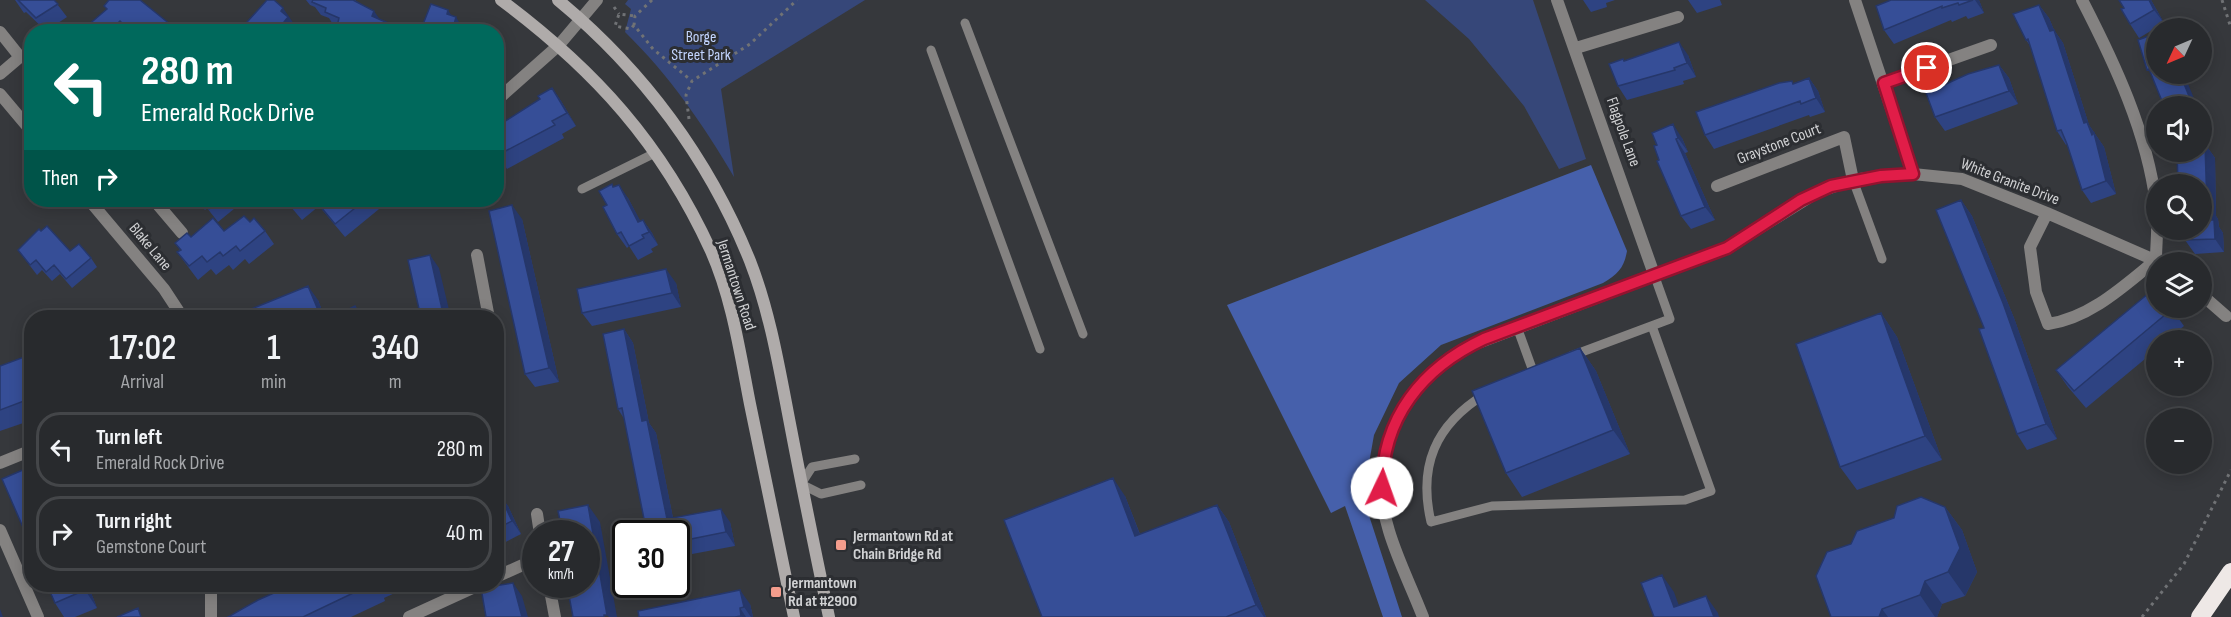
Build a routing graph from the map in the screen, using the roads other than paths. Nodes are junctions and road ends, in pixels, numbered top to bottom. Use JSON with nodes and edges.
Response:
{"nodes":[{"id":1,"x":501,"y":0,"type":"edge"},
{"id":2,"x":558,"y":0,"type":"edge"},
{"id":3,"x":597,"y":0,"type":"edge"},
{"id":4,"x":1557,"y":0,"type":"edge"},
{"id":5,"x":1855,"y":0,"type":"edge"},
{"id":6,"x":2082,"y":0,"type":"edge"},
{"id":7,"x":1678,"y":17,"type":"dead end"},
{"id":8,"x":581,"y":19,"type":"junction"},
{"id":9,"x":965,"y":23,"type":"dead end"},
{"id":10,"x":0,"y":32,"type":"edge"},
{"id":11,"x":559,"y":45,"type":"junction"},
{"id":12,"x":1991,"y":45,"type":"dead end"},
{"id":13,"x":1576,"y":48,"type":"junction"},
{"id":14,"x":932,"y":50,"type":"dead end"},
{"id":15,"x":0,"y":74,"type":"edge"},
{"id":16,"x":1884,"y":83,"type":"junction"},
{"id":17,"x":0,"y":94,"type":"edge"},
{"id":18,"x":504,"y":94,"type":"edge"},
{"id":19,"x":24,"y":122,"type":"edge"},
{"id":20,"x":655,"y":153,"type":"junction"},
{"id":21,"x":1913,"y":174,"type":"junction"},
{"id":22,"x":1853,"y":180,"type":"junction"},
{"id":23,"x":1717,"y":186,"type":"dead end"},
{"id":24,"x":582,"y":189,"type":"dead end"},
{"id":25,"x":94,"y":207,"type":"edge"},
{"id":26,"x":160,"y":207,"type":"edge"},
{"id":27,"x":2047,"y":213,"type":"junction"},
{"id":28,"x":182,"y":233,"type":"dead end"},
{"id":29,"x":2157,"y":252,"type":"edge"},
{"id":30,"x":477,"y":255,"type":"dead end"},
{"id":31,"x":2146,"y":256,"type":"edge"},
{"id":32,"x":1882,"y":259,"type":"dead end"},
{"id":33,"x":2146,"y":269,"type":"edge"},
{"id":34,"x":1655,"y":277,"type":"junction"},
{"id":35,"x":2212,"y":304,"type":"edge"},
{"id":36,"x":178,"y":310,"type":"edge"},
{"id":37,"x":487,"y":310,"type":"edge"},
{"id":38,"x":2226,"y":316,"type":"dead end"},
{"id":39,"x":1652,"y":326,"type":"junction"},
{"id":40,"x":1516,"y":327,"type":"junction"},
{"id":41,"x":1083,"y":334,"type":"dead end"},
{"id":42,"x":1040,"y":349,"type":"dead end"},
{"id":43,"x":1563,"y":360,"type":"edge"},
{"id":44,"x":1543,"y":367,"type":"edge"},
{"id":45,"x":1493,"y":389,"type":"edge"},
{"id":46,"x":24,"y":453,"type":"edge"},
{"id":47,"x":855,"y":459,"type":"dead end"},
{"id":48,"x":0,"y":463,"type":"edge"},
{"id":49,"x":801,"y":484,"type":"junction"},
{"id":50,"x":861,"y":485,"type":"dead end"},
{"id":51,"x":537,"y":514,"type":"dead end"},
{"id":52,"x":538,"y":520,"type":"edge"},
{"id":53,"x":0,"y":530,"type":"edge"},
{"id":54,"x":522,"y":565,"type":"edge"},
{"id":55,"x":2231,"y":572,"type":"edge"},
{"id":56,"x":504,"y":573,"type":"edge"},
{"id":57,"x":24,"y":585,"type":"edge"},
{"id":58,"x":27,"y":592,"type":"edge"},
{"id":59,"x":211,"y":592,"type":"edge"},
{"id":60,"x":464,"y":592,"type":"edge"},
{"id":61,"x":551,"y":598,"type":"edge"},
{"id":62,"x":38,"y":617,"type":"edge"},
{"id":63,"x":211,"y":617,"type":"edge"},
{"id":64,"x":409,"y":617,"type":"edge"},
{"id":65,"x":555,"y":617,"type":"edge"},
{"id":66,"x":794,"y":617,"type":"edge"},
{"id":67,"x":829,"y":617,"type":"edge"},
{"id":68,"x":1423,"y":617,"type":"edge"},
{"id":69,"x":2200,"y":617,"type":"edge"}],
"edges":[{"from":1,"to":11,"type":"main road","name":"Jermantown Road"},
{"from":2,"to":8,"type":"main road","name":"Jermantown Road"},
{"from":3,"to":8,"type":"street"},
{"from":4,"to":13,"type":"street","name":"Flagpole Lane"},
{"from":5,"to":16,"type":"street"},
{"from":6,"to":29,"type":"street"},
{"from":7,"to":13,"type":"street"},
{"from":8,"to":11,"type":"street"},
{"from":8,"to":49,"type":"main road","name":"Jermantown Road"},
{"from":9,"to":41,"type":"lane"},
{"from":10,"to":15,"type":"street"},
{"from":11,"to":18,"type":"street"},
{"from":11,"to":20,"type":"main road","name":"Jermantown Road"},
{"from":12,"to":16,"type":"street"},
{"from":13,"to":34,"type":"street","name":"Flagpole Lane"},
{"from":14,"to":42,"type":"lane"},
{"from":16,"to":21,"type":"street"},
{"from":17,"to":19,"type":"street"},
{"from":20,"to":24,"type":"lane"},
{"from":20,"to":66,"type":"main road","name":"Jermantown Road"},
{"from":21,"to":22,"type":"street","name":"White Granite Drive"},
{"from":21,"to":27,"type":"street","name":"White Granite Drive"},
{"from":22,"to":23,"type":"street","name":"Graystone Court"},
{"from":22,"to":32,"type":"lane"},
{"from":22,"to":34,"type":"street","name":"White Granite Drive"},
{"from":25,"to":36,"type":"street","name":"Blake Lane"},
{"from":26,"to":28,"type":"street"},
{"from":27,"to":31,"type":"street","name":"White Granite Drive"},
{"from":27,"to":33,"type":"street"},
{"from":30,"to":37,"type":"street"},
{"from":34,"to":39,"type":"lane"},
{"from":34,"to":40,"type":"street","name":"White Granite Drive"},
{"from":35,"to":38,"type":"street"},
{"from":39,"to":43,"type":"lane"},
{"from":39,"to":45,"type":"lane"},
{"from":40,"to":44,"type":"lane"},
{"from":40,"to":68,"type":"street","name":"White Granite Drive"},
{"from":46,"to":48,"type":"street"},
{"from":47,"to":49,"type":"lane"},
{"from":49,"to":50,"type":"lane"},
{"from":49,"to":67,"type":"main road","name":"Jermantown Road"},
{"from":51,"to":52,"type":"street"},
{"from":53,"to":57,"type":"street"},
{"from":54,"to":56,"type":"street"},
{"from":55,"to":69,"type":"highway"},
{"from":58,"to":62,"type":"street"},
{"from":59,"to":63,"type":"street"},
{"from":60,"to":64,"type":"street"},
{"from":61,"to":65,"type":"street"}]}
